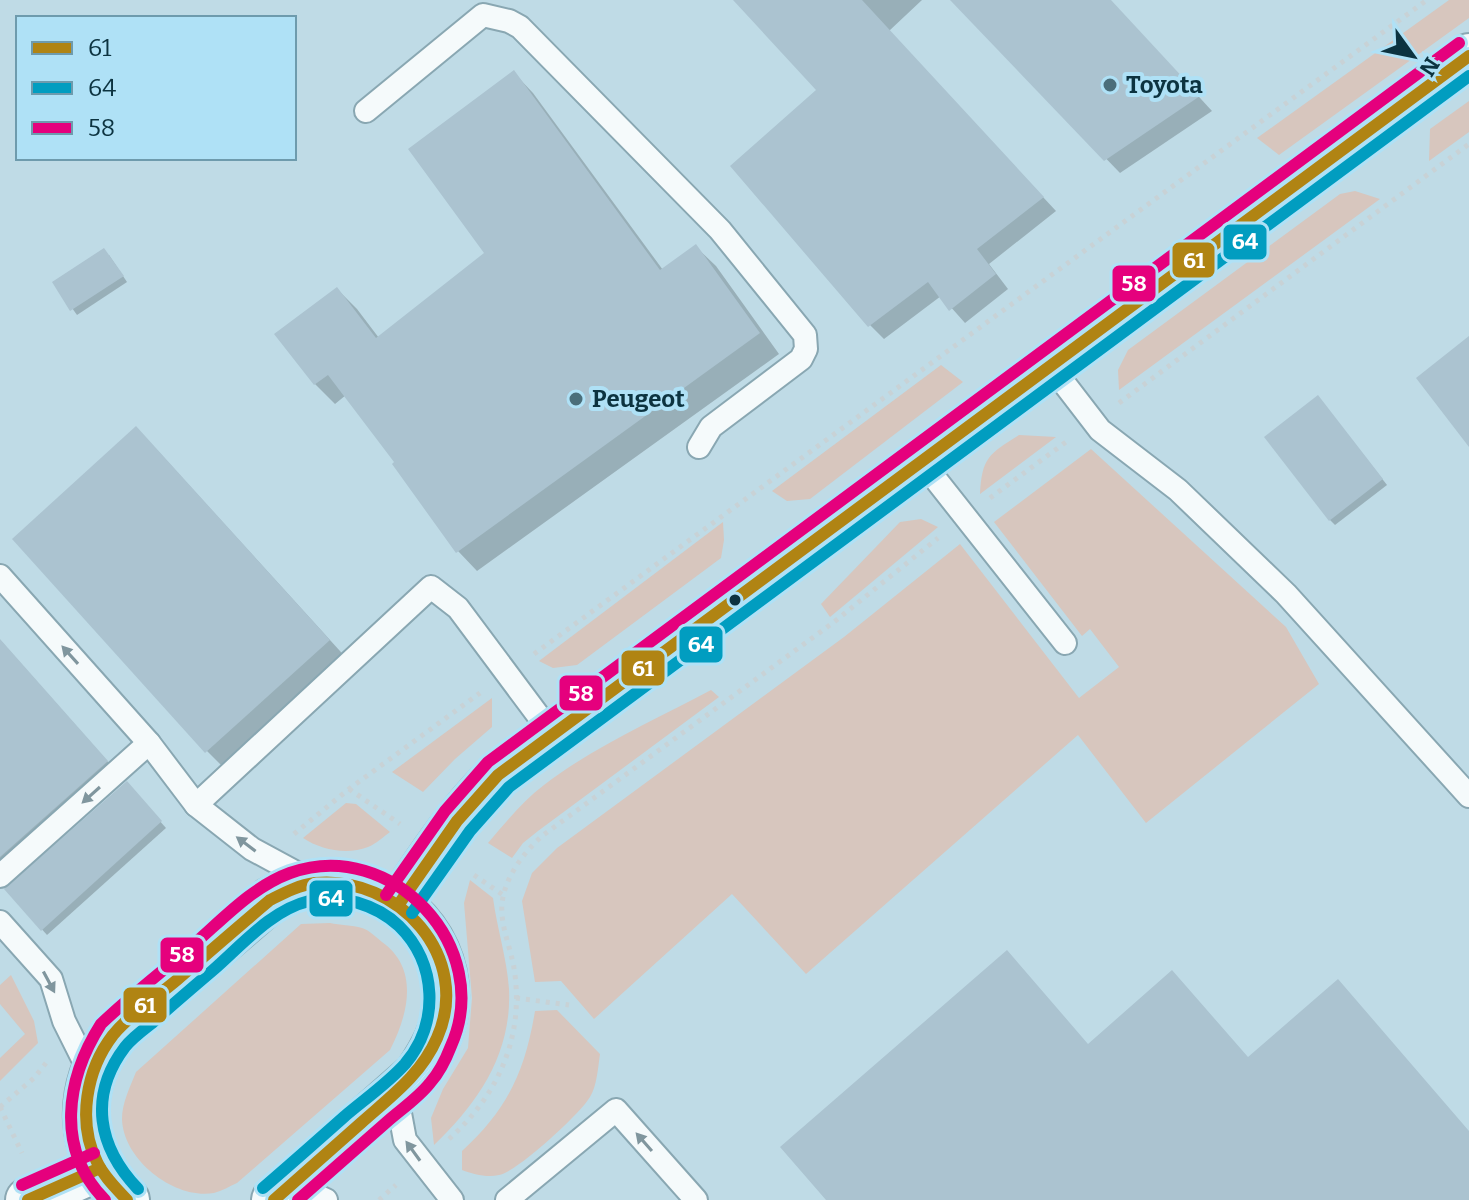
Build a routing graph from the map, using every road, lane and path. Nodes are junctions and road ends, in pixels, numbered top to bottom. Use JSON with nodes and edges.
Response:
{"nodes":[{"id":1,"x":1427,"y":0,"type":"edge"},
{"id":2,"x":1469,"y":56,"type":"edge"},
{"id":3,"x":366,"y":111,"type":"dead end"},
{"id":4,"x":1469,"y":144,"type":"edge"},
{"id":5,"x":1050,"y":365,"type":"junction"},
{"id":6,"x":1093,"y":421,"type":"junction"},
{"id":7,"x":699,"y":447,"type":"dead end"},
{"id":8,"x":922,"y":462,"type":"junction"},
{"id":9,"x":965,"y":517,"type":"junction"},
{"id":10,"x":0,"y":576,"type":"edge"},
{"id":11,"x":1065,"y":643,"type":"dead end"},
{"id":12,"x":507,"y":673,"type":"junction"},
{"id":13,"x":552,"y":734,"type":"junction"},
{"id":14,"x":149,"y":743,"type":"junction"},
{"id":15,"x":1469,"y":796,"type":"edge"},
{"id":16,"x":196,"y":805,"type":"junction"},
{"id":17,"x":266,"y":857,"type":"junction"},
{"id":18,"x":0,"y":876,"type":"edge"},
{"id":19,"x":314,"y":883,"type":"junction"},
{"id":20,"x":399,"y":904,"type":"junction"},
{"id":21,"x":0,"y":922,"type":"edge"},
{"id":22,"x":516,"y":998,"type":"junction"},
{"id":23,"x":569,"y":1005,"type":"dead end"},
{"id":24,"x":70,"y":1033,"type":"junction"},
{"id":25,"x":91,"y":1075,"type":"junction"},
{"id":26,"x":396,"y":1092,"type":"junction"},
{"id":27,"x":0,"y":1107,"type":"edge"},
{"id":28,"x":422,"y":1162,"type":"junction"},
{"id":29,"x":114,"y":1184,"type":"edge"},
{"id":30,"x":297,"y":1195,"type":"edge"},
{"id":31,"x":28,"y":1200,"type":"edge"},
{"id":32,"x":379,"y":1200,"type":"edge"},
{"id":33,"x":452,"y":1200,"type":"edge"},
{"id":34,"x":507,"y":1200,"type":"edge"},
{"id":35,"x":696,"y":1200,"type":"edge"}],
"edges":[{"from":1,"to":12,"type":"path"},
{"from":2,"to":5,"type":"street"},
{"from":3,"to":7,"type":"lane"},
{"from":4,"to":6,"type":"path"},
{"from":5,"to":6,"type":"lane"},
{"from":5,"to":8,"type":"street"},
{"from":6,"to":9,"type":"path"},
{"from":6,"to":15,"type":"lane"},
{"from":8,"to":9,"type":"lane"},
{"from":8,"to":13,"type":"street"},
{"from":9,"to":11,"type":"lane"},
{"from":9,"to":22,"type":"path"},
{"from":14,"to":10,"type":"lane","one_way":true},
{"from":12,"to":13,"type":"lane"},
{"from":12,"to":16,"type":"lane"},
{"from":12,"to":17,"type":"path"},
{"from":13,"to":20,"type":"street"},
{"from":14,"to":16,"type":"lane"},
{"from":14,"to":18,"type":"lane","one_way":true},
{"from":17,"to":16,"type":"lane","one_way":true},
{"from":17,"to":19,"type":"lane"},
{"from":19,"to":20,"type":"street"},
{"from":19,"to":25,"type":"street"},
{"from":20,"to":26,"type":"street"},
{"from":21,"to":24,"type":"lane","one_way":true},
{"from":22,"to":23,"type":"path"},
{"from":22,"to":28,"type":"path"},
{"from":24,"to":25,"type":"lane"},
{"from":24,"to":27,"type":"path"},
{"from":25,"to":29,"type":"street"},
{"from":28,"to":26,"type":"lane","one_way":true},
{"from":26,"to":30,"type":"street"},
{"from":28,"to":32,"type":"path"},
{"from":28,"to":33,"type":"lane"},
{"from":29,"to":31,"type":"street"},
{"from":35,"to":34,"type":"lane","one_way":true}]}
